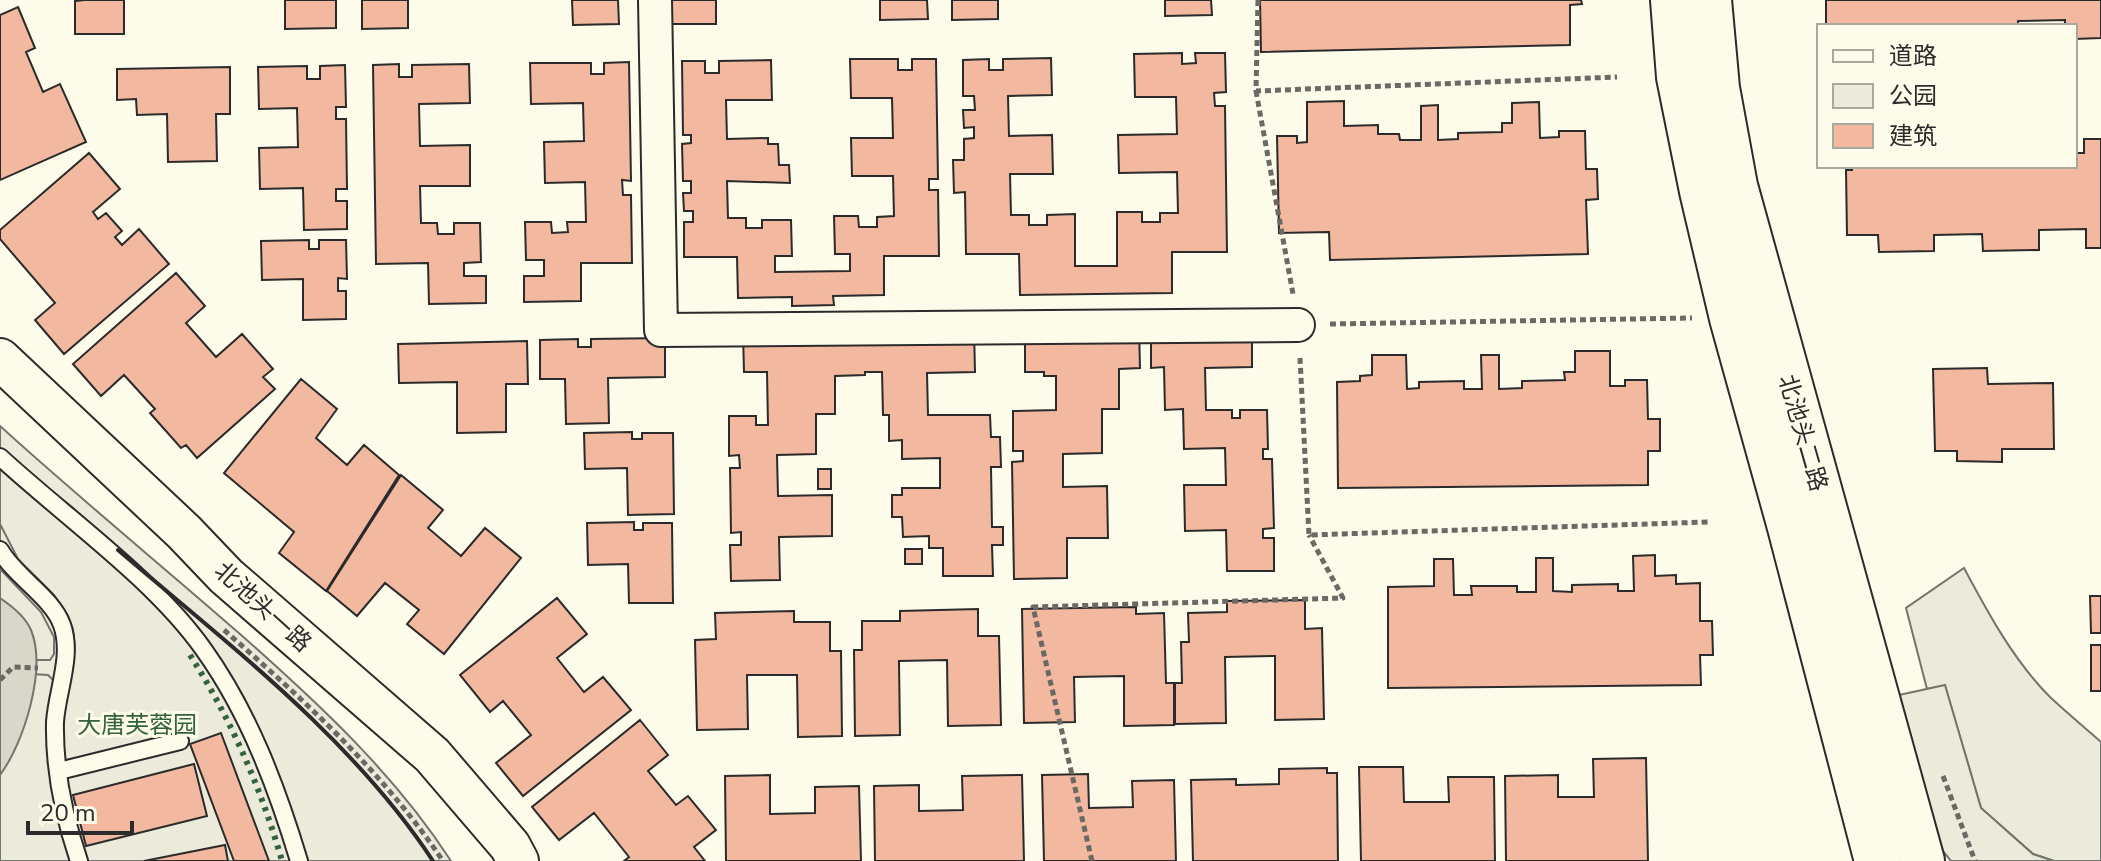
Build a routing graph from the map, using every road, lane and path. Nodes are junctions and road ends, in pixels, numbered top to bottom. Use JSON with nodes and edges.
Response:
{"nodes":[{"id":1,"x":655,"y":0,"type":"edge"},
{"id":2,"x":1258,"y":0,"type":"edge"},
{"id":3,"x":1673,"y":0,"type":"edge"},
{"id":4,"x":1709,"y":0,"type":"edge"},
{"id":5,"x":1617,"y":77,"type":"dead end"},
{"id":6,"x":1256,"y":91,"type":"junction"},
{"id":7,"x":1732,"y":318,"type":"junction"},
{"id":8,"x":1298,"y":325,"type":"junction"},
{"id":9,"x":0,"y":359,"type":"edge"},
{"id":10,"x":0,"y":457,"type":"edge"},
{"id":11,"x":1708,"y":522,"type":"dead end"},
{"id":12,"x":1309,"y":535,"type":"junction"},
{"id":13,"x":0,"y":550,"type":"edge"},
{"id":14,"x":63,"y":669,"type":"junction"},
{"id":15,"x":0,"y":680,"type":"edge"},
{"id":16,"x":180,"y":741,"type":"dead end"},
{"id":17,"x":59,"y":771,"type":"junction"},
{"id":18,"x":79,"y":861,"type":"edge"},
{"id":19,"x":299,"y":861,"type":"edge"},
{"id":20,"x":518,"y":861,"type":"edge"},
{"id":21,"x":1092,"y":861,"type":"edge"},
{"id":22,"x":1877,"y":861,"type":"edge"},
{"id":23,"x":1922,"y":861,"type":"edge"}],
"edges":[{"from":1,"to":8,"type":"street"},
{"from":2,"to":6,"type":"path"},
{"from":3,"to":7,"type":"main road","name":"北池头二路"},
{"from":4,"to":23,"type":"main road","name":"北池头二路"},
{"from":5,"to":6,"type":"path"},
{"from":6,"to":8,"type":"path"},
{"from":7,"to":8,"type":"path"},
{"from":7,"to":22,"type":"main road","name":"北池头二路"},
{"from":8,"to":12,"type":"path"},
{"from":9,"to":20,"type":"street","name":"北池头一路"},
{"from":10,"to":19,"type":"lane"},
{"from":11,"to":12,"type":"path"},
{"from":12,"to":21,"type":"path"},
{"from":13,"to":14,"type":"lane"},
{"from":14,"to":15,"type":"path"},
{"from":14,"to":17,"type":"lane"},
{"from":16,"to":17,"type":"lane"},
{"from":17,"to":18,"type":"lane"}]}
